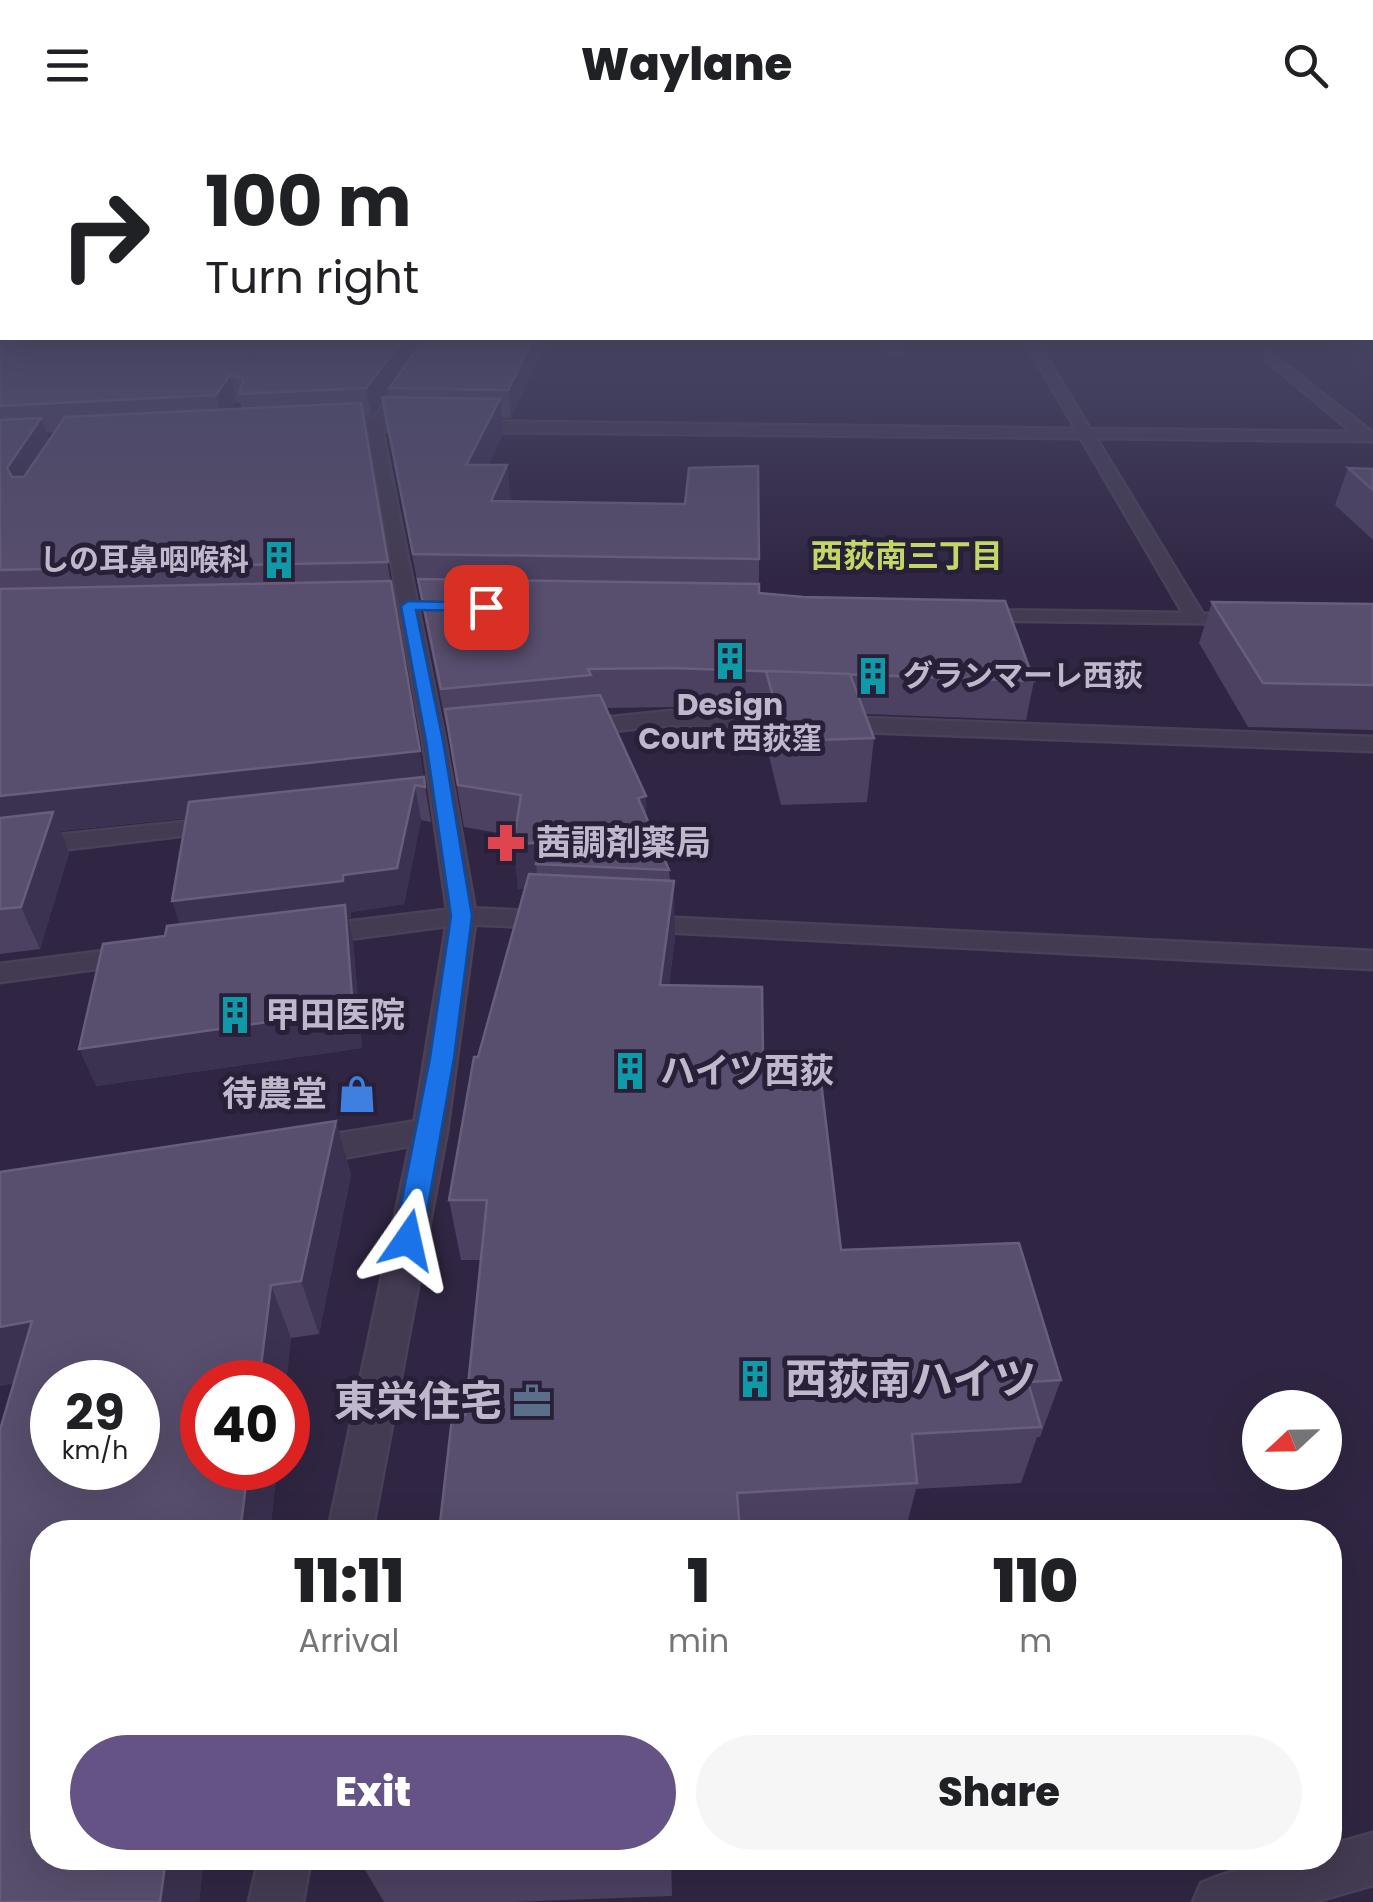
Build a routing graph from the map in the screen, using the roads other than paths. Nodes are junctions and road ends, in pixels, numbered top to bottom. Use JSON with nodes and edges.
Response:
{"nodes":[{"id":1,"x":382,"y":417,"type":"edge"},
{"id":2,"x":1079,"y":417,"type":"edge"},
{"id":3,"x":1344,"y":417,"type":"edge"},
{"id":4,"x":377,"y":424,"type":"junction"},
{"id":5,"x":304,"y":427,"type":"edge"},
{"id":6,"x":1089,"y":433,"type":"junction"},
{"id":7,"x":1369,"y":437,"type":"edge"},
{"id":8,"x":960,"y":616,"type":"edge"},
{"id":9,"x":1197,"y":620,"type":"junction"},
{"id":10,"x":1275,"y":620,"type":"edge"},
{"id":11,"x":553,"y":730,"type":"edge"},
{"id":12,"x":1373,"y":744,"type":"edge"},
{"id":13,"x":250,"y":822,"type":"edge"},
{"id":14,"x":0,"y":849,"type":"edge"},
{"id":15,"x":462,"y":916,"type":"junction"},
{"id":16,"x":288,"y":937,"type":"edge"},
{"id":17,"x":173,"y":952,"type":"edge"},
{"id":18,"x":1373,"y":960,"type":"edge"},
{"id":19,"x":0,"y":973,"type":"edge"},
{"id":20,"x":430,"y":1131,"type":"junction"},
{"id":21,"x":274,"y":1158,"type":"edge"},
{"id":22,"x":352,"y":1520,"type":"edge"},
{"id":23,"x":1373,"y":1859,"type":"edge"},
{"id":24,"x":1342,"y":1868,"type":"edge"},
{"id":25,"x":283,"y":1870,"type":"edge"},
{"id":26,"x":1334,"y":1870,"type":"edge"},
{"id":27,"x":276,"y":1902,"type":"edge"},
{"id":28,"x":1220,"y":1902,"type":"edge"}],
"edges":[{"from":1,"to":4,"type":"street"},
{"from":2,"to":6,"type":"street"},
{"from":3,"to":7,"type":"street"},
{"from":4,"to":5,"type":"street"},
{"from":4,"to":6,"type":"street"},
{"from":4,"to":15,"type":"street"},
{"from":6,"to":7,"type":"street"},
{"from":6,"to":9,"type":"street"},
{"from":8,"to":9,"type":"street"},
{"from":9,"to":10,"type":"street"},
{"from":11,"to":12,"type":"street"},
{"from":13,"to":14,"type":"street"},
{"from":15,"to":16,"type":"street"},
{"from":15,"to":18,"type":"street"},
{"from":15,"to":20,"type":"street"},
{"from":17,"to":19,"type":"street"},
{"from":20,"to":21,"type":"street"},
{"from":20,"to":22,"type":"street"},
{"from":23,"to":24,"type":"street"},
{"from":25,"to":27,"type":"street"},
{"from":26,"to":28,"type":"street"}]}
